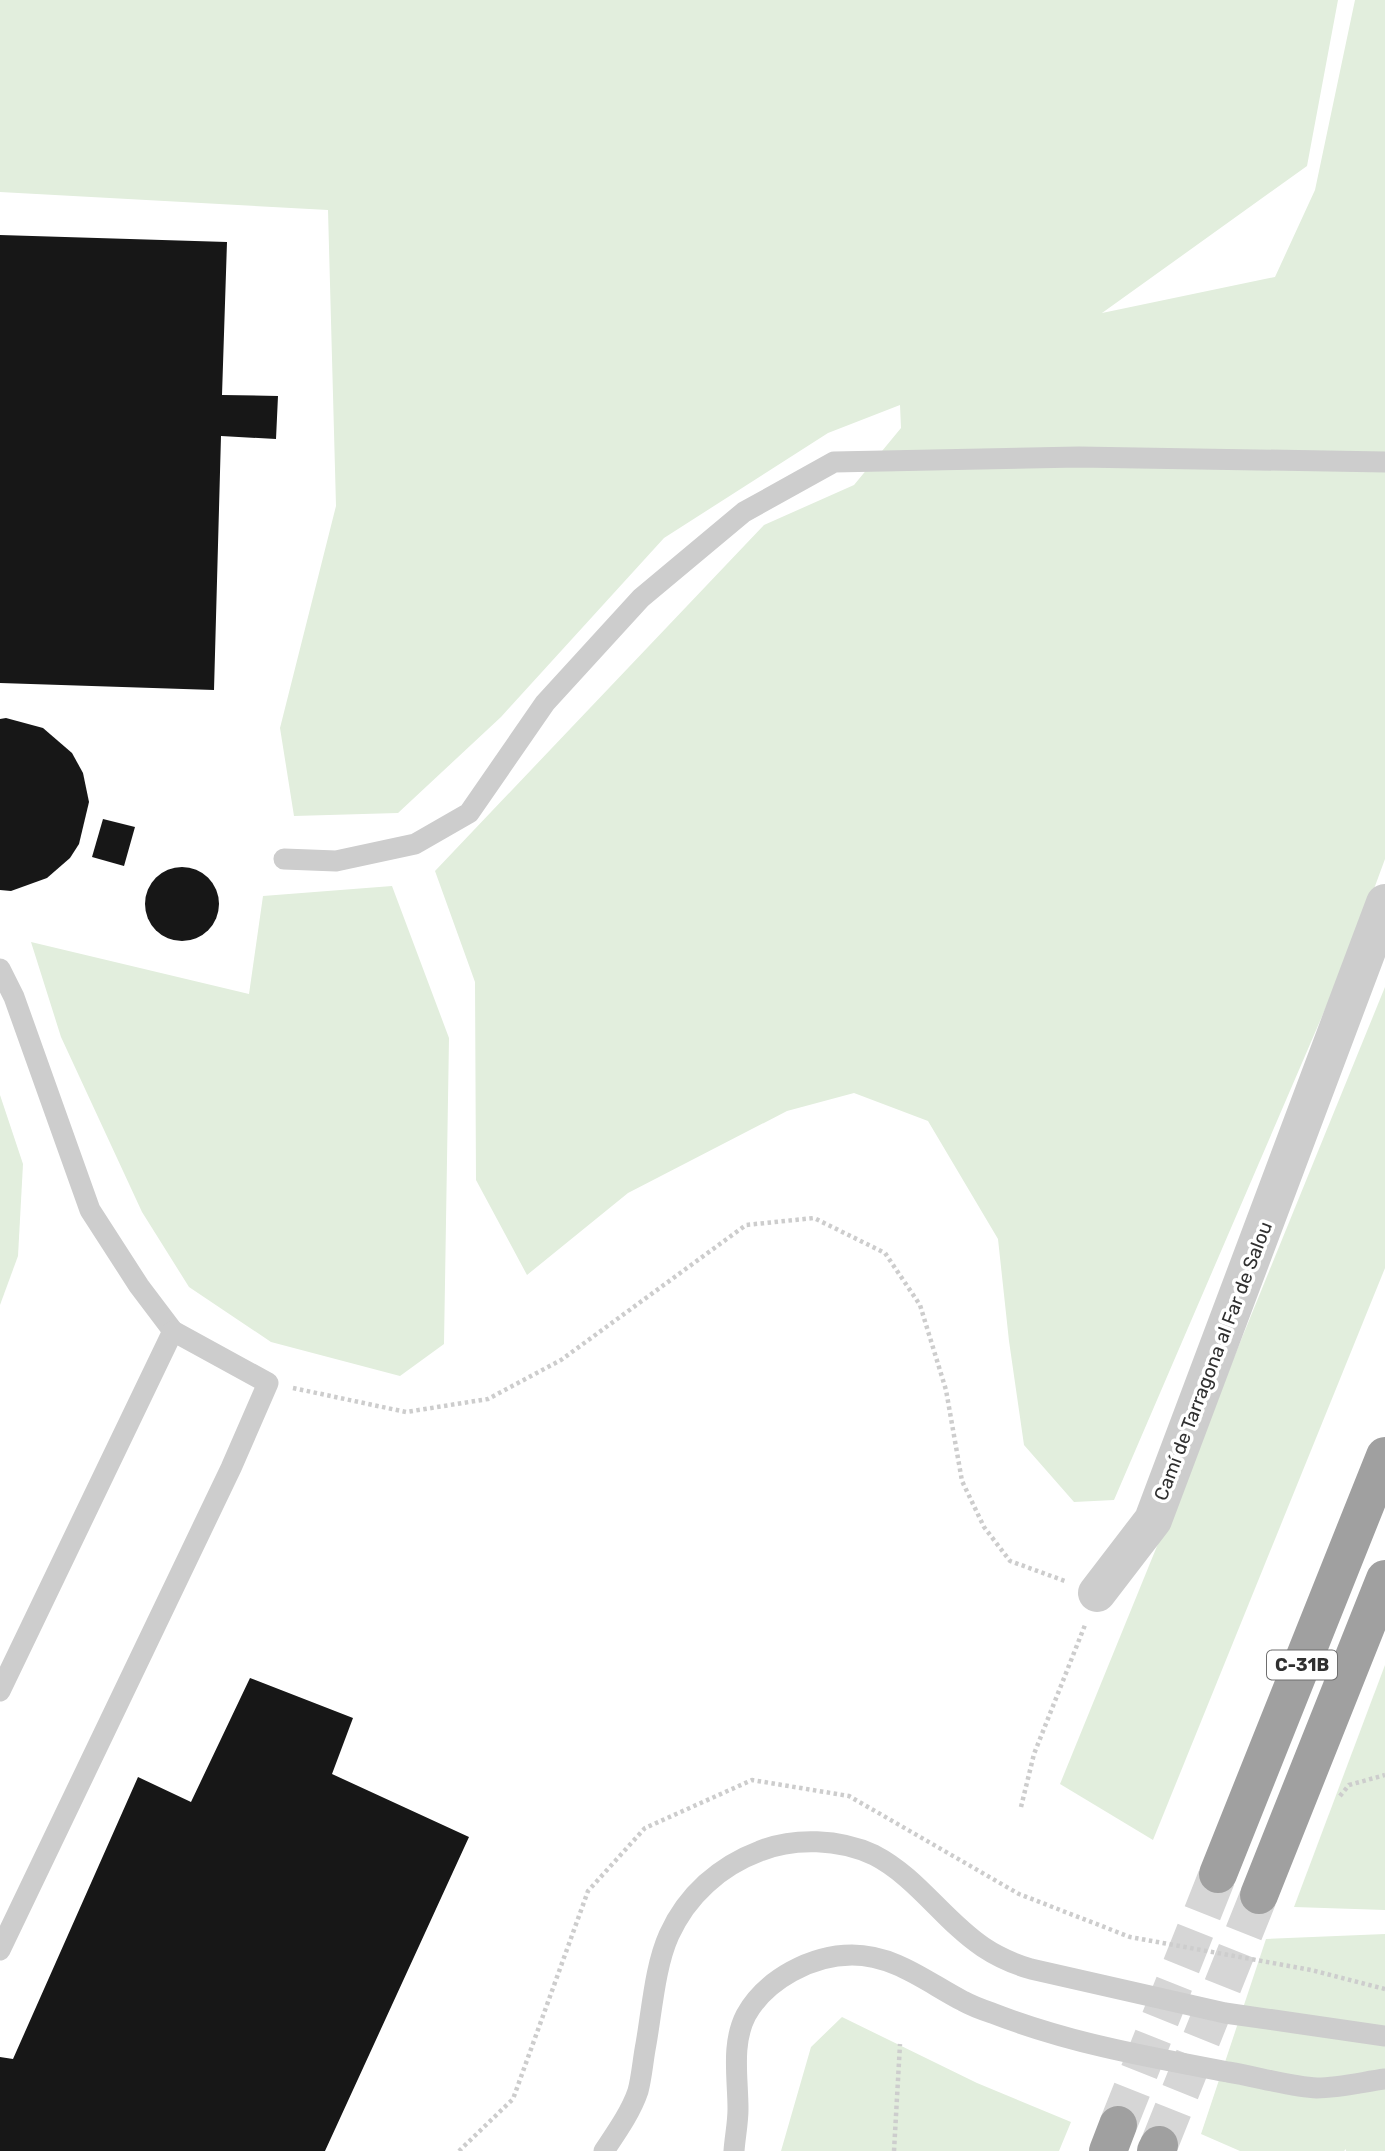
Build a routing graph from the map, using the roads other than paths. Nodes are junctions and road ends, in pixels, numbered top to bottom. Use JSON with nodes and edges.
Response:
{"nodes":[{"id":1,"x":1385,"y":462,"type":"edge"},
{"id":2,"x":284,"y":859,"type":"dead end"},
{"id":3,"x":1385,"y":902,"type":"edge"},
{"id":4,"x":0,"y":969,"type":"edge"},
{"id":5,"x":173,"y":1331,"type":"junction"},
{"id":6,"x":1385,"y":1456,"type":"edge"},
{"id":7,"x":1385,"y":1579,"type":"edge"},
{"id":8,"x":1097,"y":1593,"type":"road end"},
{"id":9,"x":0,"y":1691,"type":"edge"},
{"id":10,"x":1218,"y":1874,"type":"tunnel mouth"},
{"id":11,"x":1259,"y":1895,"type":"tunnel mouth"},
{"id":12,"x":0,"y":1950,"type":"edge"},
{"id":13,"x":1385,"y":2036,"type":"edge"},
{"id":14,"x":1385,"y":2079,"type":"edge"},
{"id":15,"x":604,"y":2151,"type":"edge"},
{"id":16,"x":734,"y":2151,"type":"edge"}],
"edges":[{"from":1,"to":2,"type":"lane"},
{"from":3,"to":8,"type":"street","name":"Camí de Tarragona al Far de Salou"},
{"from":4,"to":5,"type":"lane"},
{"from":5,"to":9,"type":"lane"},
{"from":5,"to":12,"type":"lane"},
{"from":6,"to":10,"type":"highway","number":"C-31B"},
{"from":7,"to":11,"type":"highway","number":"C-31B"},
{"from":13,"to":15,"type":"lane"},
{"from":14,"to":16,"type":"lane"}]}
